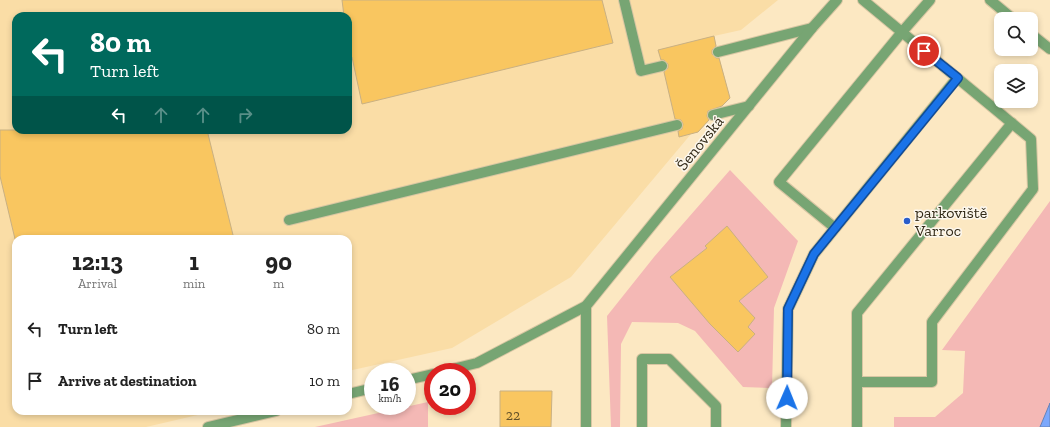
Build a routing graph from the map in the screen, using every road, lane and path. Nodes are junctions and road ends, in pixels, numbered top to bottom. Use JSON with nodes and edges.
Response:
{"nodes":[{"id":1,"x":624,"y":0,"type":"edge"},
{"id":2,"x":837,"y":0,"type":"edge"},
{"id":3,"x":863,"y":0,"type":"edge"},
{"id":4,"x":930,"y":0,"type":"edge"},
{"id":5,"x":990,"y":0,"type":"edge"},
{"id":6,"x":1005,"y":12,"type":"edge"},
{"id":7,"x":812,"y":28,"type":"junction"},
{"id":8,"x":902,"y":32,"type":"junction"},
{"id":9,"x":1038,"y":40,"type":"edge"},
{"id":10,"x":1050,"y":49,"type":"edge"},
{"id":11,"x":718,"y":52,"type":"dead end"},
{"id":12,"x":662,"y":66,"type":"dead end"},
{"id":13,"x":958,"y":78,"type":"junction"},
{"id":14,"x":749,"y":106,"type":"junction"},
{"id":15,"x":713,"y":115,"type":"dead end"},
{"id":16,"x":1012,"y":123,"type":"junction"},
{"id":17,"x":677,"y":124,"type":"dead end"},
{"id":18,"x":289,"y":220,"type":"dead end"},
{"id":19,"x":835,"y":228,"type":"junction"},
{"id":20,"x":586,"y":306,"type":"junction"},
{"id":21,"x":476,"y":363,"type":"edge"},
{"id":22,"x":857,"y":382,"type":"junction"},
{"id":23,"x":364,"y":390,"type":"edge"},
{"id":24,"x":352,"y":393,"type":"edge"},
{"id":25,"x":259,"y":415,"type":"edge"},
{"id":26,"x":208,"y":427,"type":"edge"},
{"id":27,"x":586,"y":427,"type":"edge"},
{"id":28,"x":642,"y":427,"type":"edge"},
{"id":29,"x":716,"y":427,"type":"edge"},
{"id":30,"x":786,"y":427,"type":"edge"},
{"id":31,"x":857,"y":427,"type":"edge"}],
"edges":[{"from":1,"to":12,"type":"street"},
{"from":2,"to":7,"type":"street","name":"Šenovská"},
{"from":3,"to":8,"type":"street"},
{"from":4,"to":8,"type":"street"},
{"from":5,"to":6,"type":"street"},
{"from":7,"to":11,"type":"street"},
{"from":7,"to":14,"type":"street","name":"Šenovská"},
{"from":8,"to":13,"type":"street"},
{"from":8,"to":19,"type":"street"},
{"from":9,"to":10,"type":"street"},
{"from":13,"to":16,"type":"street"},
{"from":13,"to":19,"type":"street"},
{"from":14,"to":15,"type":"street"},
{"from":14,"to":20,"type":"street","name":"Šenovská"},
{"from":16,"to":22,"type":"street"},
{"from":16,"to":22,"type":"street"},
{"from":17,"to":18,"type":"street"},
{"from":19,"to":30,"type":"street"},
{"from":20,"to":21,"type":"street","name":"Šenovská"},
{"from":20,"to":27,"type":"street"},
{"from":22,"to":31,"type":"street"},
{"from":23,"to":24,"type":"street"},
{"from":25,"to":26,"type":"street"},
{"from":28,"to":29,"type":"street"}]}
